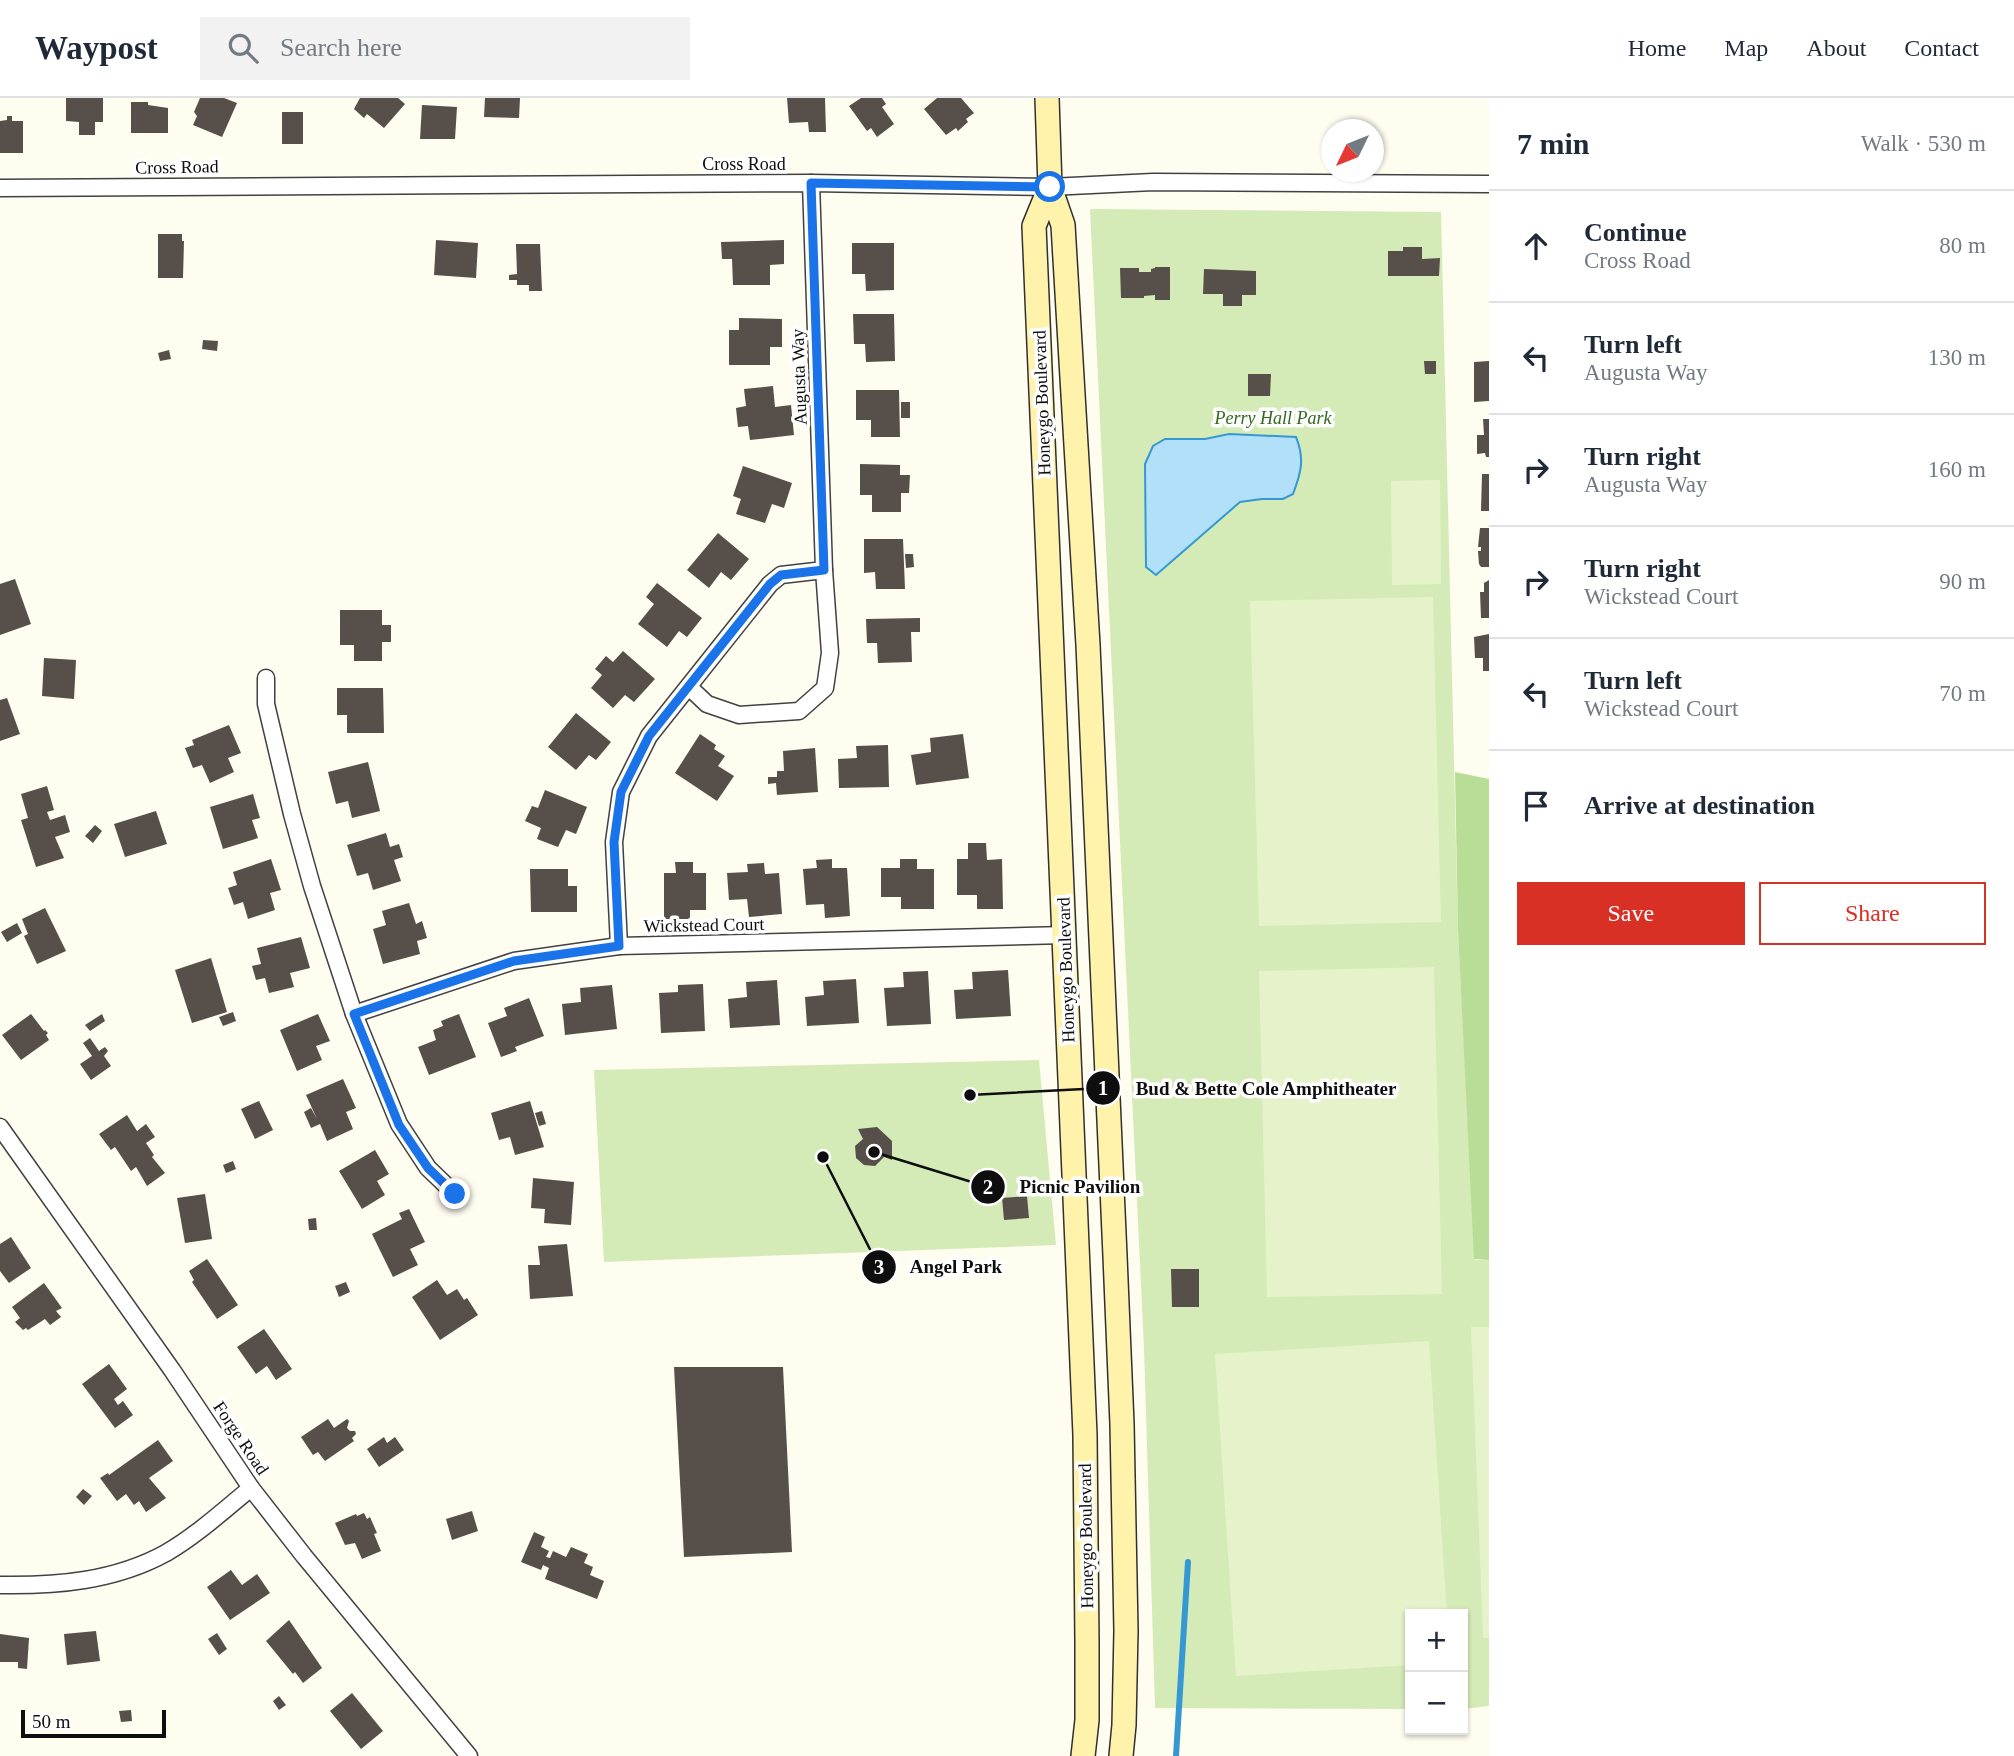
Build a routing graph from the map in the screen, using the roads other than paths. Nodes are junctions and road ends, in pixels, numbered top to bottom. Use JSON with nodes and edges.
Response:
{"nodes":[{"id":1,"x":1047,"y":98,"type":"edge"},
{"id":2,"x":811,"y":183,"type":"junction"},
{"id":3,"x":1489,"y":184,"type":"edge"},
{"id":4,"x":1050,"y":187,"type":"junction"},
{"id":5,"x":0,"y":188,"type":"edge"},
{"id":6,"x":824,"y":570,"type":"junction"},
{"id":7,"x":267,"y":678,"type":"dead end"},
{"id":8,"x":689,"y":687,"type":"junction"},
{"id":9,"x":1065,"y":936,"type":"junction"},
{"id":10,"x":619,"y":946,"type":"junction"},
{"id":11,"x":354,"y":1014,"type":"junction"},
{"id":12,"x":0,"y":1127,"type":"edge"},
{"id":13,"x":455,"y":1194,"type":"dead end"},
{"id":14,"x":251,"y":1488,"type":"junction"},
{"id":15,"x":0,"y":1585,"type":"edge"},
{"id":16,"x":469,"y":1756,"type":"edge"},
{"id":17,"x":1083,"y":1756,"type":"edge"},
{"id":18,"x":1121,"y":1756,"type":"edge"}],
"edges":[{"from":1,"to":4,"type":"main road","name":"Honeygo Boulevard"},
{"from":2,"to":4,"type":"street","name":"Cross Road"},
{"from":2,"to":5,"type":"street","name":"Cross Road"},
{"from":2,"to":6,"type":"street","name":"Augusta Way"},
{"from":3,"to":4,"type":"street","name":"Cross Road"},
{"from":4,"to":9,"type":"main road","name":"Honeygo Boulevard"},
{"from":4,"to":18,"type":"main road","name":"Honeygo Boulevard"},
{"from":6,"to":8,"type":"street"},
{"from":6,"to":8,"type":"street","name":"Augusta Way"},
{"from":7,"to":11,"type":"street"},
{"from":8,"to":10,"type":"street"},
{"from":9,"to":10,"type":"street","name":"Wickstead Court"},
{"from":9,"to":17,"type":"main road","name":"Honeygo Boulevard"},
{"from":10,"to":11,"type":"street","name":"Wickstead Court"},
{"from":11,"to":13,"type":"street"},
{"from":12,"to":14,"type":"street","name":"Forge Road"},
{"from":14,"to":15,"type":"street"},
{"from":14,"to":16,"type":"street","name":"Forge Road"}]}
